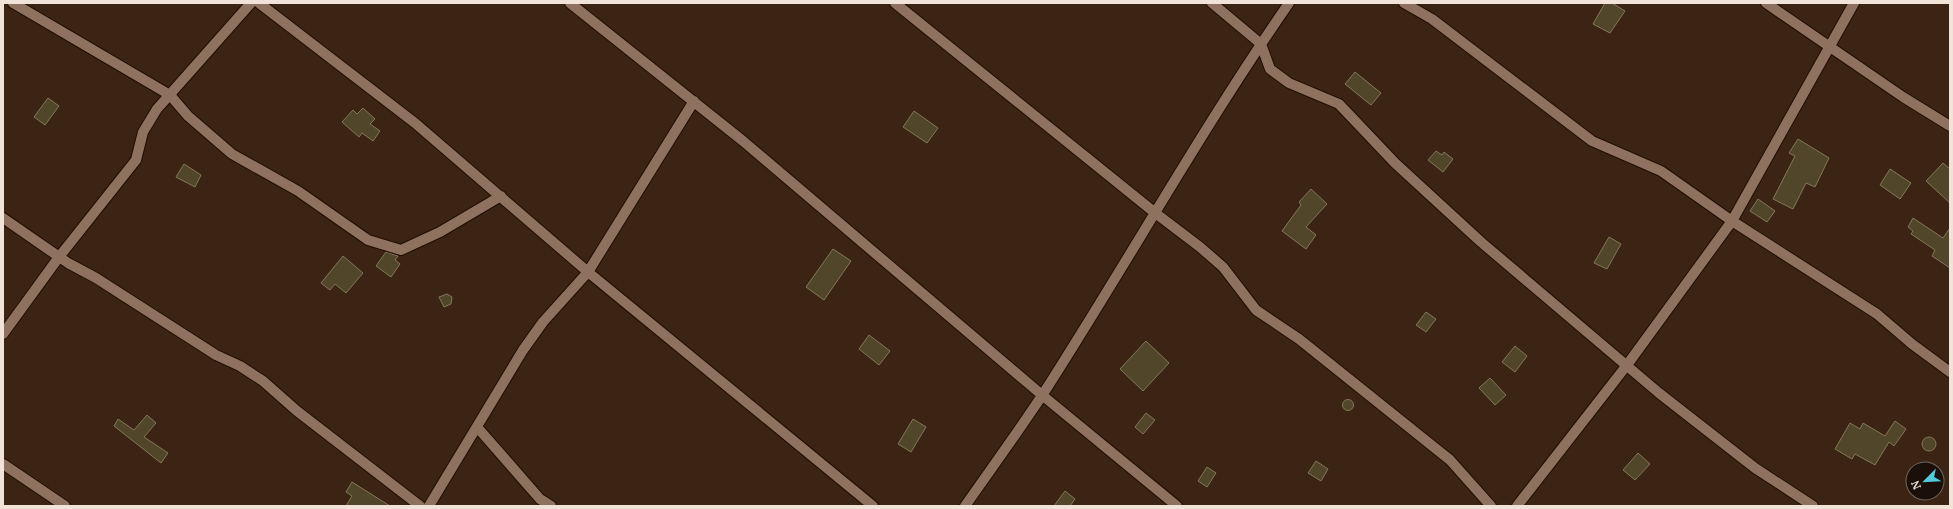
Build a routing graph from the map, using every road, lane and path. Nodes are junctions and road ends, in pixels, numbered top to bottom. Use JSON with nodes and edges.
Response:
{"nodes":[{"id":1,"x":13,"y":3,"type":"edge"},
{"id":2,"x":251,"y":3,"type":"edge"},
{"id":3,"x":259,"y":3,"type":"edge"},
{"id":4,"x":570,"y":3,"type":"edge"},
{"id":5,"x":895,"y":3,"type":"edge"},
{"id":6,"x":1212,"y":3,"type":"edge"},
{"id":7,"x":1288,"y":3,"type":"edge"},
{"id":8,"x":1404,"y":3,"type":"edge"},
{"id":9,"x":1766,"y":3,"type":"edge"},
{"id":10,"x":1854,"y":3,"type":"edge"},
{"id":11,"x":1260,"y":44,"type":"junction"},
{"id":12,"x":1830,"y":46,"type":"junction"},
{"id":13,"x":170,"y":95,"type":"junction"},
{"id":14,"x":694,"y":101,"type":"junction"},
{"id":15,"x":1950,"y":126,"type":"edge"},
{"id":16,"x":501,"y":196,"type":"junction"},
{"id":17,"x":1154,"y":212,"type":"junction"},
{"id":18,"x":3,"y":218,"type":"edge"},
{"id":19,"x":1732,"y":221,"type":"junction"},
{"id":20,"x":59,"y":257,"type":"junction"},
{"id":21,"x":588,"y":272,"type":"junction"},
{"id":22,"x":3,"y":334,"type":"edge"},
{"id":23,"x":1627,"y":366,"type":"junction"},
{"id":24,"x":1950,"y":372,"type":"edge"},
{"id":25,"x":1042,"y":395,"type":"junction"},
{"id":26,"x":477,"y":427,"type":"junction"},
{"id":27,"x":3,"y":464,"type":"edge"},
{"id":28,"x":65,"y":506,"type":"edge"},
{"id":29,"x":420,"y":506,"type":"edge"},
{"id":30,"x":429,"y":506,"type":"edge"},
{"id":31,"x":551,"y":506,"type":"edge"},
{"id":32,"x":872,"y":506,"type":"edge"},
{"id":33,"x":965,"y":506,"type":"edge"},
{"id":34,"x":1177,"y":506,"type":"edge"},
{"id":35,"x":1491,"y":506,"type":"edge"},
{"id":36,"x":1517,"y":506,"type":"edge"},
{"id":37,"x":1813,"y":506,"type":"edge"}],
"edges":[{"from":1,"to":13,"type":"street"},
{"from":2,"to":13,"type":"street"},
{"from":3,"to":16,"type":"street"},
{"from":4,"to":14,"type":"street"},
{"from":5,"to":17,"type":"street"},
{"from":6,"to":11,"type":"street"},
{"from":7,"to":11,"type":"street"},
{"from":8,"to":19,"type":"street"},
{"from":9,"to":12,"type":"street"},
{"from":10,"to":12,"type":"street"},
{"from":11,"to":17,"type":"street"},
{"from":11,"to":23,"type":"street"},
{"from":12,"to":15,"type":"street"},
{"from":12,"to":19,"type":"street"},
{"from":13,"to":16,"type":"street"},
{"from":13,"to":20,"type":"street"},
{"from":14,"to":21,"type":"street"},
{"from":14,"to":25,"type":"street"},
{"from":16,"to":21,"type":"street"},
{"from":17,"to":25,"type":"street"},
{"from":17,"to":35,"type":"street"},
{"from":18,"to":20,"type":"street"},
{"from":19,"to":23,"type":"street"},
{"from":19,"to":24,"type":"street"},
{"from":20,"to":22,"type":"street"},
{"from":20,"to":29,"type":"street"},
{"from":21,"to":26,"type":"street"},
{"from":21,"to":32,"type":"street"},
{"from":23,"to":36,"type":"street"},
{"from":23,"to":37,"type":"street"},
{"from":25,"to":33,"type":"street"},
{"from":25,"to":34,"type":"street"},
{"from":26,"to":30,"type":"street"},
{"from":26,"to":31,"type":"street"},
{"from":27,"to":28,"type":"street"}]}
